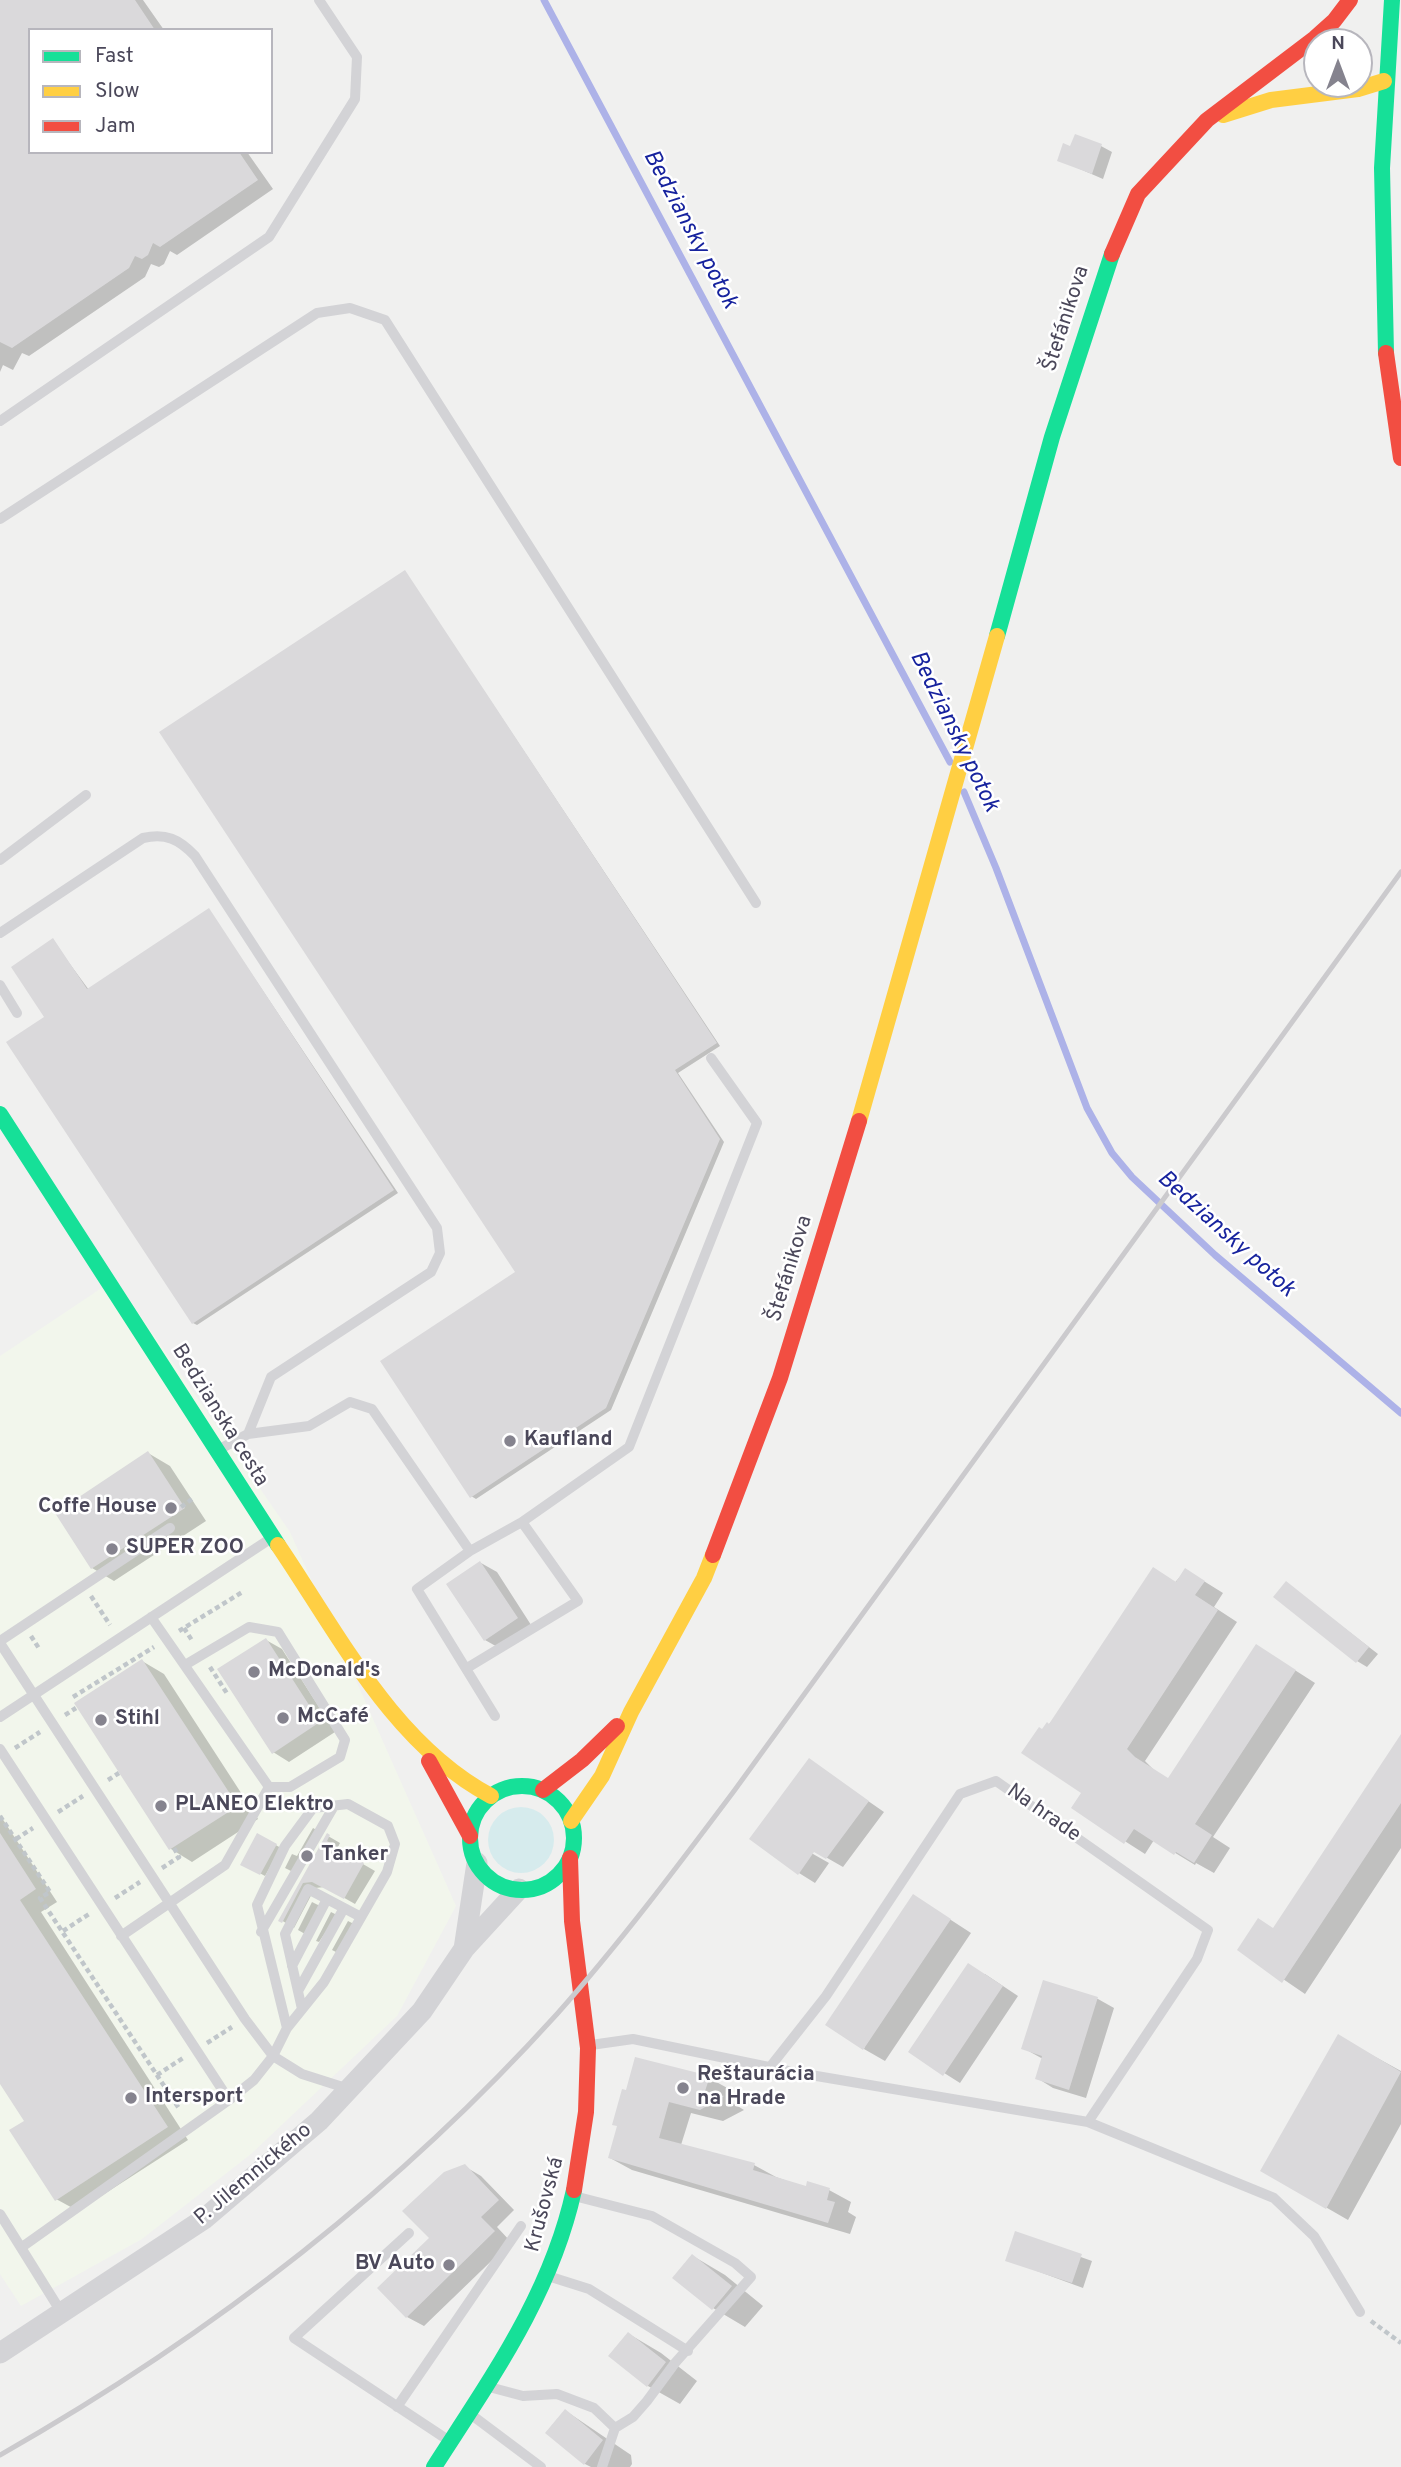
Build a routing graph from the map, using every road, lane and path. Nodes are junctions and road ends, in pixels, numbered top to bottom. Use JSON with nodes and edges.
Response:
{"nodes":[{"id":1,"x":319,"y":0,"type":"edge"},
{"id":2,"x":1350,"y":0,"type":"edge"},
{"id":3,"x":1392,"y":0,"type":"edge"},
{"id":4,"x":1303,"y":63,"type":"edge"},
{"id":5,"x":1266,"y":73,"type":"junction"},
{"id":6,"x":1373,"y":74,"type":"edge"},
{"id":7,"x":1384,"y":81,"type":"junction"},
{"id":8,"x":1287,"y":97,"type":"junction"},
{"id":9,"x":1346,"y":110,"type":"dead end"},
{"id":10,"x":1207,"y":120,"type":"junction"},
{"id":11,"x":1365,"y":122,"type":"dead end"},
{"id":12,"x":1383,"y":136,"type":"junction"},
{"id":13,"x":0,"y":421,"type":"edge"},
{"id":14,"x":1401,"y":458,"type":"edge"},
{"id":15,"x":0,"y":519,"type":"edge"},
{"id":16,"x":86,"y":795,"type":"dead end"},
{"id":17,"x":0,"y":860,"type":"edge"},
{"id":18,"x":756,"y":903,"type":"dead end"},
{"id":19,"x":0,"y":933,"type":"edge"},
{"id":20,"x":0,"y":985,"type":"edge"},
{"id":21,"x":17,"y":1013,"type":"dead end"},
{"id":22,"x":711,"y":1058,"type":"dead end"},
{"id":23,"x":0,"y":1114,"type":"edge"},
{"id":24,"x":248,"y":1434,"type":"junction"},
{"id":25,"x":216,"y":1451,"type":"junction"},
{"id":26,"x":192,"y":1499,"type":"dead end"},
{"id":27,"x":181,"y":1507,"type":"dead end"},
{"id":28,"x":522,"y":1522,"type":"junction"},
{"id":29,"x":170,"y":1528,"type":"dead end"},
{"id":30,"x":272,"y":1538,"type":"junction"},
{"id":31,"x":470,"y":1551,"type":"junction"},
{"id":32,"x":152,"y":1617,"type":"junction"},
{"id":33,"x":0,"y":1642,"type":"edge"},
{"id":34,"x":185,"y":1665,"type":"junction"},
{"id":35,"x":467,"y":1668,"type":"junction"},
{"id":36,"x":34,"y":1695,"type":"junction"},
{"id":37,"x":631,"y":1712,"type":"junction"},
{"id":38,"x":495,"y":1716,"type":"dead end"},
{"id":39,"x":0,"y":1717,"type":"edge"},
{"id":40,"x":414,"y":1734,"type":"junction"},
{"id":41,"x":0,"y":1749,"type":"edge"},
{"id":42,"x":119,"y":1773,"type":"dead end"},
{"id":43,"x":269,"y":1787,"type":"junction"},
{"id":44,"x":96,"y":1788,"type":"junction"},
{"id":45,"x":544,"y":1790,"type":"junction"},
{"id":46,"x":491,"y":1796,"type":"junction"},
{"id":47,"x":334,"y":1806,"type":"junction"},
{"id":48,"x":0,"y":1816,"type":"edge"},
{"id":49,"x":46,"y":1820,"type":"junction"},
{"id":50,"x":571,"y":1821,"type":"junction"},
{"id":51,"x":470,"y":1836,"type":"junction"},
{"id":52,"x":16,"y":1839,"type":"junction"},
{"id":53,"x":174,"y":1849,"type":"dead end"},
{"id":54,"x":570,"y":1858,"type":"junction"},
{"id":55,"x":477,"y":1863,"type":"junction"},
{"id":56,"x":159,"y":1869,"type":"dead end"},
{"id":57,"x":141,"y":1881,"type":"dead end"},
{"id":58,"x":540,"y":1894,"type":"junction"},
{"id":59,"x":327,"y":1899,"type":"junction"},
{"id":60,"x":110,"y":1901,"type":"dead end"},
{"id":61,"x":170,"y":1904,"type":"junction"},
{"id":62,"x":344,"y":1908,"type":"junction"},
{"id":63,"x":93,"y":1912,"type":"dead end"},
{"id":64,"x":361,"y":1917,"type":"junction"},
{"id":65,"x":572,"y":1922,"type":"junction"},
{"id":66,"x":63,"y":1931,"type":"junction"},
{"id":67,"x":261,"y":1932,"type":"junction"},
{"id":68,"x":121,"y":1936,"type":"junction"},
{"id":69,"x":464,"y":1949,"type":"junction"},
{"id":70,"x":292,"y":1966,"type":"junction"},
{"id":71,"x":298,"y":1992,"type":"junction"},
{"id":72,"x":302,"y":2009,"type":"junction"},
{"id":73,"x":245,"y":2019,"type":"junction"},
{"id":74,"x":287,"y":2028,"type":"junction"},
{"id":75,"x":204,"y":2045,"type":"dead end"},
{"id":76,"x":588,"y":2045,"type":"junction"},
{"id":77,"x":187,"y":2056,"type":"dead end"},
{"id":78,"x":272,"y":2056,"type":"junction"},
{"id":79,"x":770,"y":2067,"type":"junction"},
{"id":80,"x":157,"y":2075,"type":"junction"},
{"id":81,"x":349,"y":2089,"type":"junction"},
{"id":82,"x":229,"y":2100,"type":"junction"},
{"id":83,"x":180,"y":2110,"type":"dead end"},
{"id":84,"x":1088,"y":2122,"type":"junction"},
{"id":85,"x":572,"y":2196,"type":"junction"},
{"id":86,"x":0,"y":2214,"type":"edge"},
{"id":87,"x":521,"y":2226,"type":"dead end"},
{"id":88,"x":410,"y":2233,"type":"dead end"},
{"id":89,"x":22,"y":2247,"type":"junction"},
{"id":90,"x":548,"y":2276,"type":"junction"},
{"id":91,"x":1360,"y":2312,"type":"joint"},
{"id":92,"x":63,"y":2315,"type":"junction"},
{"id":93,"x":1401,"y":2343,"type":"edge"},
{"id":94,"x":688,"y":2351,"type":"junction"},
{"id":95,"x":0,"y":2353,"type":"edge"},
{"id":96,"x":486,"y":2387,"type":"junction"},
{"id":97,"x":397,"y":2407,"type":"junction"},
{"id":98,"x":469,"y":2413,"type":"junction"},
{"id":99,"x":615,"y":2428,"type":"junction"},
{"id":100,"x":450,"y":2442,"type":"junction"},
{"id":101,"x":434,"y":2467,"type":"edge"},
{"id":102,"x":541,"y":2467,"type":"edge"},
{"id":103,"x":602,"y":2467,"type":"edge"}],
"edges":[{"from":1,"to":13,"type":"lane"},
{"from":2,"to":5,"type":"main road","name":"Štefánikova"},
{"from":3,"to":7,"type":"main road"},
{"from":4,"to":5,"type":"main road"},
{"from":5,"to":10,"type":"main road","name":"Štefánikova"},
{"from":6,"to":7,"type":"main road"},
{"from":7,"to":8,"type":"main road"},
{"from":7,"to":12,"type":"main road"},
{"from":8,"to":9,"type":"main road"},
{"from":8,"to":10,"type":"main road"},
{"from":10,"to":37,"type":"main road","name":"Štefánikova"},
{"from":11,"to":12,"type":"main road"},
{"from":12,"to":14,"type":"main road"},
{"from":15,"to":18,"type":"lane"},
{"from":16,"to":17,"type":"lane"},
{"from":19,"to":24,"type":"lane"},
{"from":20,"to":21,"type":"lane"},
{"from":22,"to":28,"type":"lane"},
{"from":23,"to":25,"type":"main road","name":"Bedzianska cesta"},
{"from":24,"to":25,"type":"lane"},
{"from":24,"to":31,"type":"lane"},
{"from":25,"to":30,"type":"main road","name":"Bedzianska cesta"},
{"from":26,"to":27,"type":"path"},
{"from":28,"to":31,"type":"lane"},
{"from":28,"to":35,"type":"lane"},
{"from":29,"to":33,"type":"lane"},
{"from":30,"to":32,"type":"lane"},
{"from":30,"to":40,"type":"main road","name":"Bedzianska cesta"},
{"from":31,"to":35,"type":"lane"},
{"from":32,"to":34,"type":"lane"},
{"from":32,"to":36,"type":"lane"},
{"from":33,"to":36,"type":"lane"},
{"from":34,"to":43,"type":"lane"},
{"from":34,"to":43,"type":"lane"},
{"from":35,"to":38,"type":"lane"},
{"from":36,"to":39,"type":"lane"},
{"from":36,"to":44,"type":"lane"},
{"from":37,"to":45,"type":"main road"},
{"from":37,"to":50,"type":"main road"},
{"from":40,"to":46,"type":"main road","name":"Bedzianska cesta"},
{"from":40,"to":51,"type":"main road","name":"Bedzianska cesta"},
{"from":41,"to":49,"type":"lane"},
{"from":42,"to":44,"type":"path"},
{"from":43,"to":61,"type":"lane"},
{"from":44,"to":49,"type":"path"},
{"from":44,"to":61,"type":"lane"},
{"from":45,"to":46,"type":"main road"},
{"from":45,"to":50,"type":"main road"},
{"from":46,"to":51,"type":"main road"},
{"from":47,"to":64,"type":"lane"},
{"from":47,"to":67,"type":"lane"},
{"from":47,"to":67,"type":"lane"},
{"from":48,"to":52,"type":"path"},
{"from":49,"to":52,"type":"path"},
{"from":49,"to":68,"type":"lane"},
{"from":50,"to":54,"type":"main road"},
{"from":51,"to":55,"type":"main road"},
{"from":52,"to":66,"type":"path"},
{"from":53,"to":56,"type":"path"},
{"from":54,"to":58,"type":"main road"},
{"from":54,"to":65,"type":"main road","name":"Krušovská"},
{"from":55,"to":58,"type":"main road"},
{"from":55,"to":69,"type":"street","name":"P. Jilemnického"},
{"from":57,"to":60,"type":"path"},
{"from":58,"to":65,"type":"main road"},
{"from":58,"to":69,"type":"street","name":"P. Jilemnického"},
{"from":59,"to":62,"type":"lane"},
{"from":59,"to":70,"type":"lane"},
{"from":59,"to":70,"type":"lane"},
{"from":61,"to":68,"type":"lane"},
{"from":61,"to":73,"type":"lane"},
{"from":62,"to":64,"type":"lane"},
{"from":62,"to":71,"type":"lane"},
{"from":63,"to":66,"type":"path"},
{"from":64,"to":72,"type":"lane"},
{"from":65,"to":76,"type":"main road","name":"Krušovská"},
{"from":66,"to":80,"type":"path"},
{"from":67,"to":74,"type":"lane"},
{"from":68,"to":82,"type":"lane"},
{"from":69,"to":81,"type":"street","name":"P. Jilemnického"},
{"from":70,"to":71,"type":"lane"},
{"from":71,"to":72,"type":"lane"},
{"from":72,"to":74,"type":"lane"},
{"from":73,"to":75,"type":"path"},
{"from":73,"to":78,"type":"lane"},
{"from":74,"to":78,"type":"lane"},
{"from":76,"to":79,"type":"lane"},
{"from":76,"to":85,"type":"main road","name":"Krušovská"},
{"from":77,"to":80,"type":"path"},
{"from":78,"to":81,"type":"lane"},
{"from":78,"to":82,"type":"lane"},
{"from":79,"to":84,"type":"lane"},
{"from":79,"to":84,"type":"lane","name":"Na hrade"},
{"from":80,"to":83,"type":"path"},
{"from":81,"to":92,"type":"street","name":"P. Jilemnického"},
{"from":82,"to":89,"type":"lane"},
{"from":84,"to":91,"type":"lane"},
{"from":85,"to":90,"type":"main road","name":"Krušovská"},
{"from":85,"to":94,"type":"lane"},
{"from":86,"to":89,"type":"lane"},
{"from":87,"to":97,"type":"lane"},
{"from":88,"to":97,"type":"lane"},
{"from":89,"to":92,"type":"lane"},
{"from":90,"to":94,"type":"lane"},
{"from":90,"to":96,"type":"main road","name":"Krušovská"},
{"from":91,"to":93,"type":"path"},
{"from":92,"to":95,"type":"street","name":"P. Jilemnického"},
{"from":94,"to":99,"type":"lane"},
{"from":96,"to":98,"type":"main road","name":"Krušovská"},
{"from":96,"to":99,"type":"lane"},
{"from":97,"to":100,"type":"lane"},
{"from":98,"to":100,"type":"main road","name":"Krušovská"},
{"from":98,"to":102,"type":"lane"},
{"from":99,"to":103,"type":"lane"},
{"from":100,"to":101,"type":"main road","name":"Krušovská"}]}
